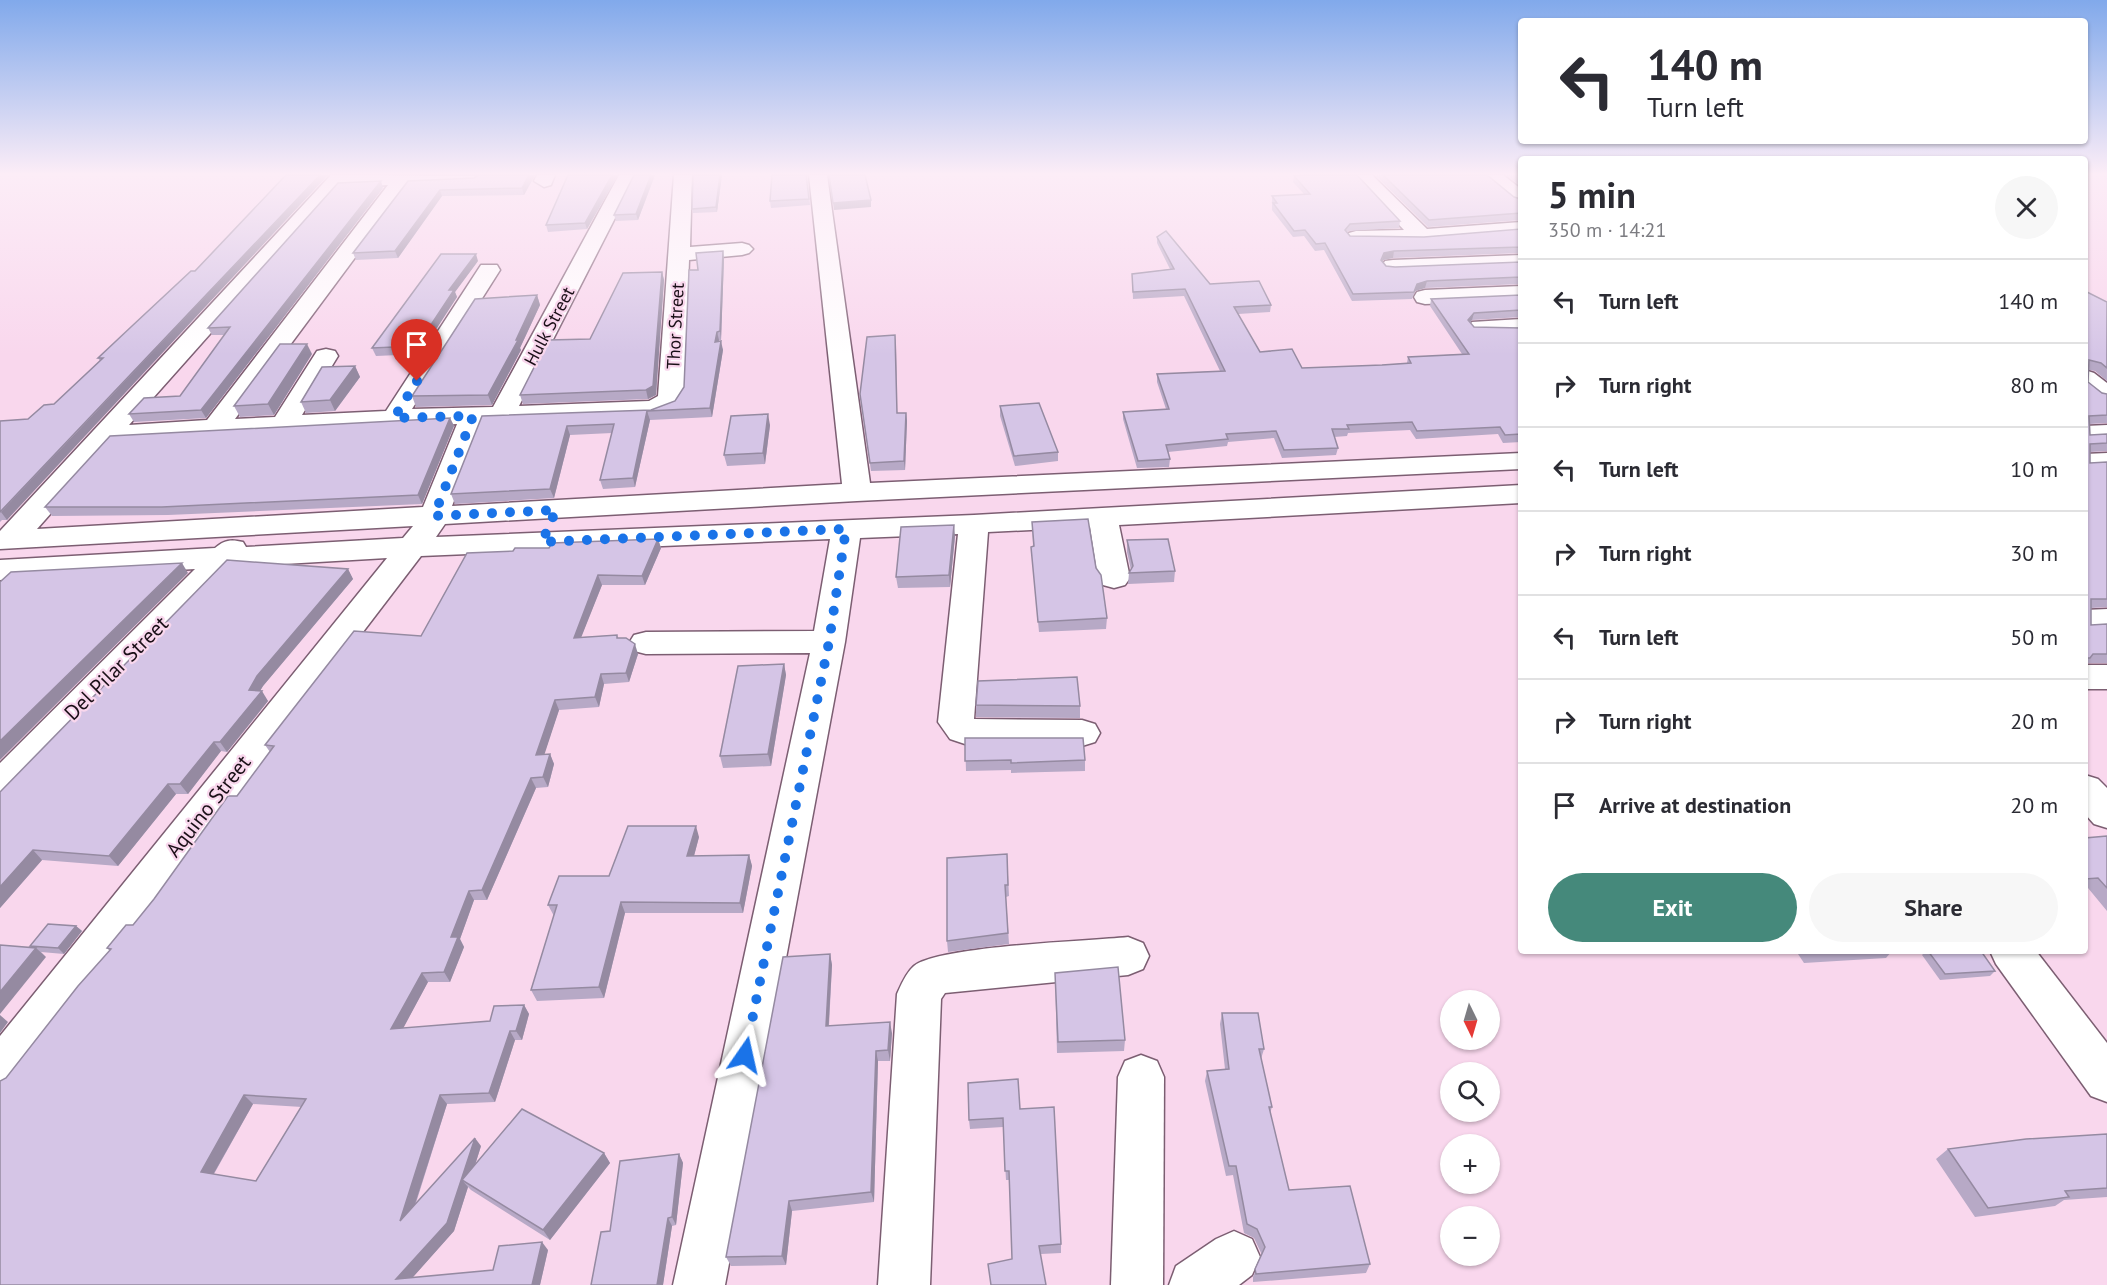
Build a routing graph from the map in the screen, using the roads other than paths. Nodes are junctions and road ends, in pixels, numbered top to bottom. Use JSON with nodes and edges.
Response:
{"nodes":[{"id":1,"x":286,"y":235,"type":"edge"},
{"id":2,"x":361,"y":235,"type":"edge"},
{"id":3,"x":596,"y":235,"type":"edge"},
{"id":4,"x":680,"y":235,"type":"edge"},
{"id":5,"x":824,"y":235,"type":"edge"},
{"id":6,"x":1435,"y":235,"type":"edge"},
{"id":7,"x":1422,"y":236,"type":"joint"},
{"id":8,"x":1356,"y":237,"type":"edge"},
{"id":9,"x":742,"y":249,"type":"dead end"},
{"id":10,"x":679,"y":254,"type":"junction"},
{"id":11,"x":1518,"y":261,"type":"edge"},
{"id":12,"x":1393,"y":266,"type":"edge"},
{"id":13,"x":489,"y":270,"type":"dead end"},
{"id":14,"x":1518,"y":293,"type":"edge"},
{"id":15,"x":1425,"y":297,"type":"dead end"},
{"id":16,"x":1518,"y":326,"type":"edge"},
{"id":17,"x":1480,"y":327,"type":"edge"},
{"id":18,"x":326,"y":356,"type":"dead end"},
{"id":19,"x":2088,"y":380,"type":"edge"},
{"id":20,"x":2107,"y":395,"type":"edge"},
{"id":21,"x":502,"y":414,"type":"junction"},
{"id":22,"x":473,"y":416,"type":"junction"},
{"id":23,"x":394,"y":418,"type":"junction"},
{"id":24,"x":283,"y":424,"type":"junction"},
{"id":25,"x":215,"y":428,"type":"junction"},
{"id":26,"x":2107,"y":433,"type":"edge"},
{"id":27,"x":106,"y":434,"type":"junction"},
{"id":28,"x":2088,"y":434,"type":"edge"},
{"id":29,"x":1518,"y":461,"type":"edge"},
{"id":30,"x":2107,"y":461,"type":"edge"},
{"id":31,"x":2088,"y":462,"type":"edge"},
{"id":32,"x":1518,"y":494,"type":"edge"},
{"id":33,"x":851,"y":510,"type":"junction"},
{"id":34,"x":1103,"y":516,"type":"junction"},
{"id":35,"x":974,"y":524,"type":"junction"},
{"id":36,"x":549,"y":526,"type":"junction"},
{"id":37,"x":423,"y":532,"type":"junction"},
{"id":38,"x":237,"y":541,"type":"junction"},
{"id":39,"x":24,"y":551,"type":"edge"},
{"id":40,"x":1114,"y":578,"type":"dead end"},
{"id":41,"x":0,"y":590,"type":"edge"},
{"id":42,"x":2107,"y":620,"type":"edge"},
{"id":43,"x":2088,"y":621,"type":"edge"},
{"id":44,"x":829,"y":642,"type":"junction"},
{"id":45,"x":646,"y":643,"type":"dead end"},
{"id":46,"x":2107,"y":677,"type":"edge"},
{"id":47,"x":2088,"y":678,"type":"edge"},
{"id":48,"x":1082,"y":734,"type":"dead end"},
{"id":49,"x":0,"y":786,"type":"edge"},
{"id":50,"x":2088,"y":792,"type":"edge"},
{"id":51,"x":2107,"y":813,"type":"edge"},
{"id":52,"x":2013,"y":954,"type":"edge"},
{"id":53,"x":1128,"y":956,"type":"dead end"},
{"id":54,"x":0,"y":1071,"type":"edge"},
{"id":55,"x":1141,"y":1077,"type":"dead end"},
{"id":56,"x":2107,"y":1080,"type":"edge"},
{"id":57,"x":699,"y":1285,"type":"edge"},
{"id":58,"x":904,"y":1285,"type":"edge"},
{"id":59,"x":1137,"y":1285,"type":"edge"}],
"edges":[{"from":1,"to":27,"type":"street"},
{"from":2,"to":25,"type":"street"},
{"from":3,"to":21,"type":"street","name":"Hulk Street"},
{"from":4,"to":10,"type":"street","name":"Thor Street"},
{"from":5,"to":33,"type":"street"},
{"from":6,"to":7,"type":"street"},
{"from":7,"to":8,"type":"street"},
{"from":9,"to":10,"type":"street"},
{"from":10,"to":21,"type":"street","name":"Thor Street"},
{"from":11,"to":12,"type":"street"},
{"from":13,"to":23,"type":"street"},
{"from":14,"to":15,"type":"street"},
{"from":16,"to":17,"type":"street"},
{"from":18,"to":24,"type":"street"},
{"from":19,"to":20,"type":"street"},
{"from":21,"to":22,"type":"street"},
{"from":22,"to":23,"type":"street"},
{"from":22,"to":37,"type":"street","name":"Aquino Street"},
{"from":23,"to":24,"type":"street"},
{"from":24,"to":25,"type":"street"},
{"from":25,"to":27,"type":"street"},
{"from":26,"to":28,"type":"street"},
{"from":27,"to":39,"type":"street"},
{"from":29,"to":33,"type":"street"},
{"from":30,"to":31,"type":"street"},
{"from":32,"to":34,"type":"street"},
{"from":33,"to":35,"type":"street"},
{"from":33,"to":36,"type":"street"},
{"from":33,"to":36,"type":"street"},
{"from":33,"to":44,"type":"street"},
{"from":34,"to":35,"type":"street"},
{"from":34,"to":40,"type":"street"},
{"from":35,"to":48,"type":"street"},
{"from":36,"to":37,"type":"street"},
{"from":37,"to":38,"type":"street"},
{"from":37,"to":38,"type":"street"},
{"from":37,"to":54,"type":"street","name":"Aquino Street"},
{"from":38,"to":39,"type":"street"},
{"from":38,"to":39,"type":"street"},
{"from":38,"to":49,"type":"street","name":"Del Pilar Street"},
{"from":39,"to":41,"type":"street"},
{"from":42,"to":43,"type":"street"},
{"from":44,"to":45,"type":"street"},
{"from":44,"to":57,"type":"street"},
{"from":46,"to":47,"type":"street"},
{"from":50,"to":51,"type":"street"},
{"from":52,"to":56,"type":"street"},
{"from":53,"to":58,"type":"street"},
{"from":55,"to":59,"type":"street"}]}
